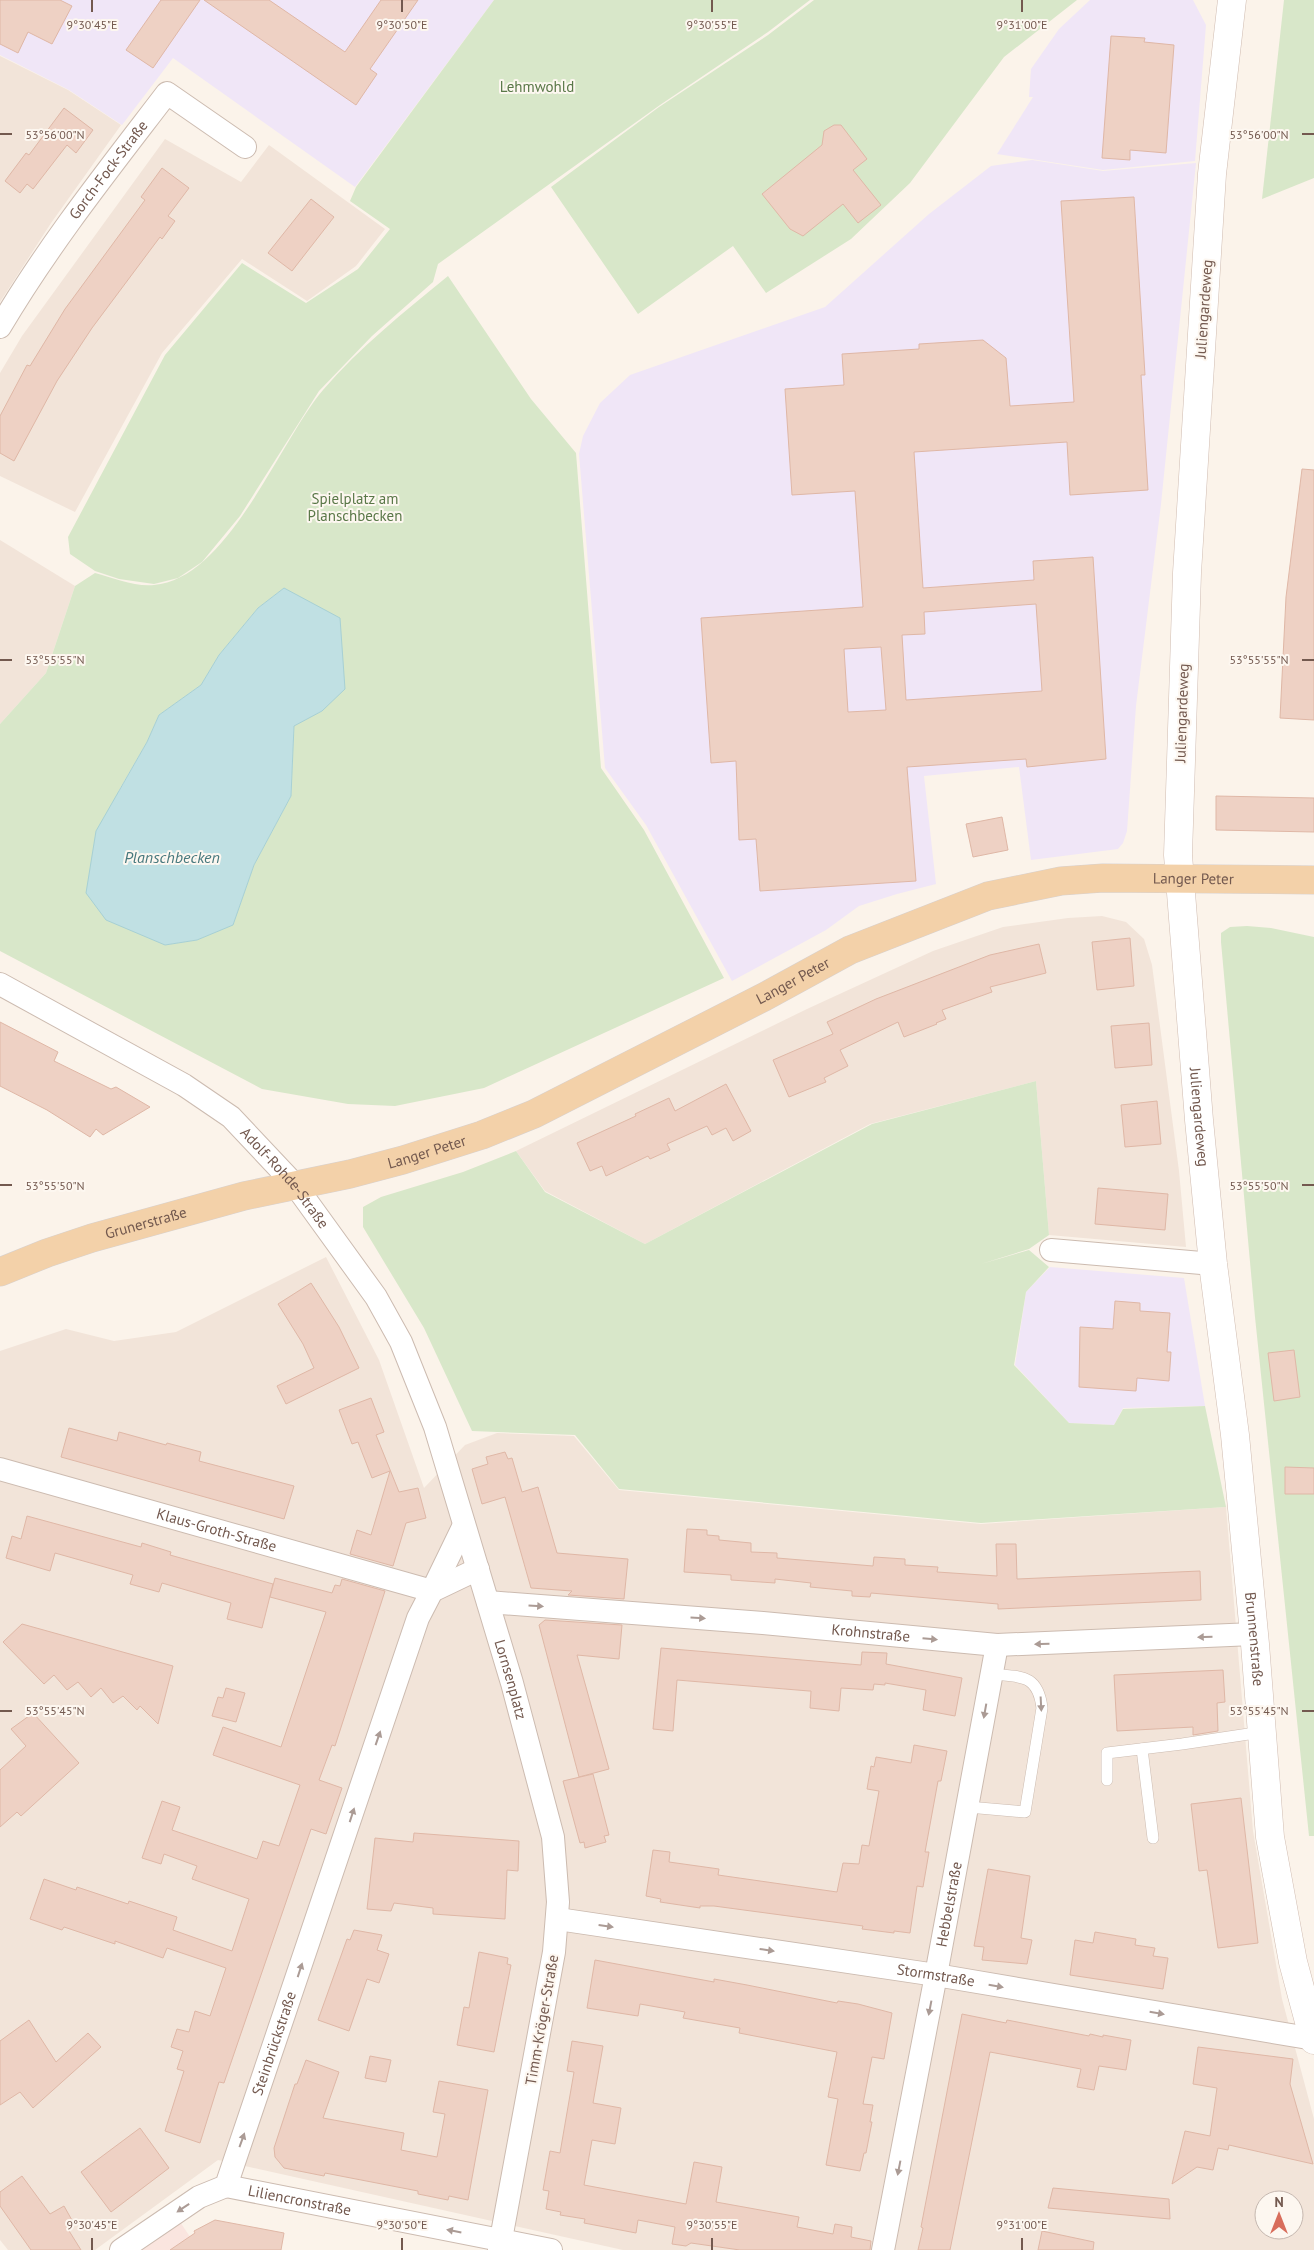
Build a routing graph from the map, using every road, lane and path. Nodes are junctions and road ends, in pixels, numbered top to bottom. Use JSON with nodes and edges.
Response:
{"nodes":[{"id":1,"x":1232,"y":0,"type":"edge"},
{"id":2,"x":245,"y":147,"type":"dead end"},
{"id":3,"x":0,"y":327,"type":"edge"},
{"id":4,"x":1179,"y":878,"type":"junction"},
{"id":5,"x":1314,"y":880,"type":"edge"},
{"id":6,"x":0,"y":984,"type":"edge"},
{"id":7,"x":295,"y":1185,"type":"junction"},
{"id":8,"x":1051,"y":1250,"type":"dead end"},
{"id":9,"x":1213,"y":1264,"type":"junction"},
{"id":10,"x":0,"y":1272,"type":"edge"},
{"id":11,"x":0,"y":1468,"type":"edge"},
{"id":12,"x":450,"y":1479,"type":"joint"},
{"id":13,"x":464,"y":1526,"type":"junction"},
{"id":14,"x":478,"y":1569,"type":"junction"},
{"id":15,"x":432,"y":1591,"type":"junction"},
{"id":16,"x":488,"y":1602,"type":"junction"},
{"id":17,"x":1254,"y":1634,"type":"junction"},
{"id":18,"x":997,"y":1646,"type":"junction"},
{"id":19,"x":992,"y":1674,"type":"junction"},
{"id":20,"x":1262,"y":1732,"type":"junction"},
{"id":21,"x":1142,"y":1749,"type":"junction"},
{"id":22,"x":1107,"y":1780,"type":"dead end"},
{"id":23,"x":541,"y":1790,"type":"joint"},
{"id":24,"x":968,"y":1807,"type":"junction"},
{"id":25,"x":1152,"y":1838,"type":"dead end"},
{"id":26,"x":558,"y":1919,"type":"junction"},
{"id":27,"x":936,"y":1976,"type":"junction"},
{"id":28,"x":1313,"y":2033,"type":"edge"},
{"id":29,"x":226,"y":2186,"type":"junction"},
{"id":30,"x":500,"y":2245,"type":"edge"},
{"id":31,"x":121,"y":2250,"type":"edge"},
{"id":32,"x":551,"y":2250,"type":"edge"},
{"id":33,"x":883,"y":2250,"type":"edge"}],
"edges":[{"from":1,"to":4,"type":"street","name":"Juliengardeweg"},
{"from":2,"to":3,"type":"street","name":"Gorch-Fock-Straße"},
{"from":4,"to":5,"type":"main road","name":"Langer Peter"},
{"from":4,"to":7,"type":"main road","name":"Langer Peter"},
{"from":4,"to":9,"type":"street","name":"Juliengardeweg"},
{"from":6,"to":7,"type":"street","name":"Adolf-Rohde-Straße"},
{"from":7,"to":10,"type":"main road","name":"Grunerstraße"},
{"from":7,"to":12,"type":"street","name":"Adolf-Rohde-Straße"},
{"from":8,"to":9,"type":"street"},
{"from":9,"to":17,"type":"street","name":"Brunnenstraße"},
{"from":11,"to":15,"type":"street","name":"Klaus-Groth-Straße"},
{"from":12,"to":13,"type":"street","name":"Lornsenplatz"},
{"from":13,"to":14,"type":"street","name":"Lornsenplatz"},
{"from":13,"to":15,"type":"street"},
{"from":14,"to":15,"type":"street"},
{"from":14,"to":16,"type":"street","name":"Lornsenplatz"},
{"from":29,"to":15,"type":"street","name":"Steinbrückstraße","one_way":true},
{"from":16,"to":18,"type":"street","name":"Krohnstraße","one_way":true},
{"from":16,"to":23,"type":"street","name":"Lornsenplatz"},
{"from":17,"to":18,"type":"street","name":"Krohnstraße","one_way":true},
{"from":17,"to":20,"type":"street","name":"Brunnenstraße"},
{"from":18,"to":19,"type":"street","name":"Hebbelstraße"},
{"from":19,"to":24,"type":"street","name":"Hebbelstraße","one_way":true},
{"from":19,"to":24,"type":"lane","one_way":true},
{"from":20,"to":21,"type":"lane"},
{"from":20,"to":28,"type":"street","name":"Brunnenstraße"},
{"from":21,"to":22,"type":"lane"},
{"from":21,"to":25,"type":"lane"},
{"from":23,"to":26,"type":"street","name":"Timm-Kröger-Straße"},
{"from":24,"to":27,"type":"street","name":"Hebbelstraße"},
{"from":26,"to":27,"type":"street","name":"Stormstraße","one_way":true},
{"from":26,"to":30,"type":"street","name":"Timm-Kröger-Straße"},
{"from":27,"to":28,"type":"street","name":"Stormstraße","one_way":true},
{"from":27,"to":33,"type":"street","name":"Hebbelstraße","one_way":true},
{"from":30,"to":29,"type":"street","name":"Liliencronstraße","one_way":true},
{"from":29,"to":31,"type":"street","one_way":true},
{"from":30,"to":32,"type":"street","name":"Liliencronstraße"}]}
